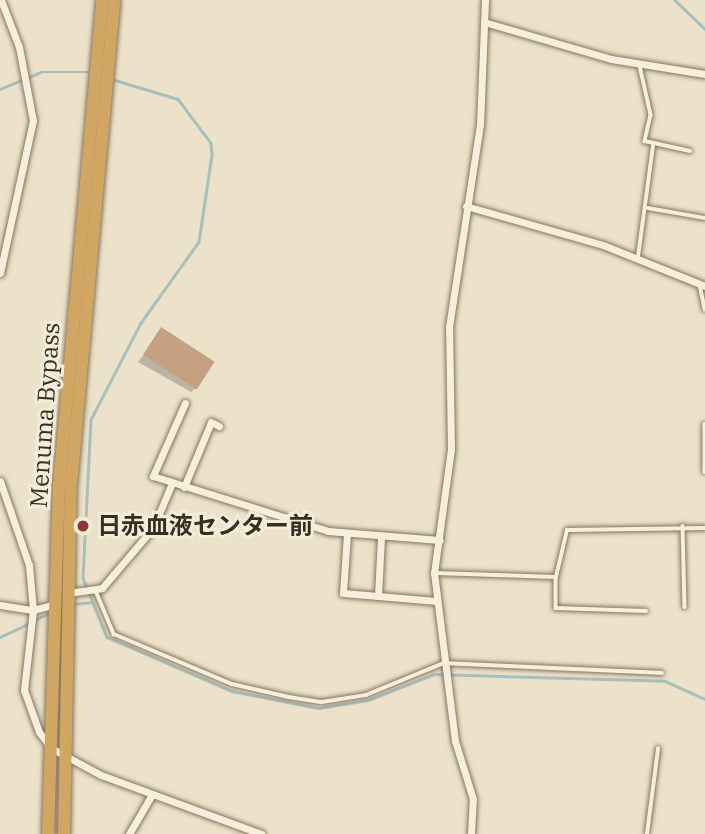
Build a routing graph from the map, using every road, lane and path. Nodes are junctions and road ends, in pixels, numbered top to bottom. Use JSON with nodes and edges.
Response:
{"nodes":[{"id":1,"x":1,"y":0,"type":"edge"},
{"id":2,"x":102,"y":0,"type":"edge"},
{"id":3,"x":114,"y":0,"type":"edge"},
{"id":4,"x":485,"y":0,"type":"edge"},
{"id":5,"x":484,"y":22,"type":"junction"},
{"id":6,"x":640,"y":64,"type":"junction"},
{"id":7,"x":705,"y":74,"type":"edge"},
{"id":8,"x":653,"y":146,"type":"junction"},
{"id":9,"x":690,"y":151,"type":"dead end"},
{"id":10,"x":466,"y":206,"type":"junction"},
{"id":11,"x":648,"y":208,"type":"junction"},
{"id":12,"x":705,"y":218,"type":"edge"},
{"id":13,"x":638,"y":257,"type":"junction"},
{"id":14,"x":0,"y":273,"type":"edge"},
{"id":15,"x":703,"y":286,"type":"edge"},
{"id":16,"x":705,"y":309,"type":"edge"},
{"id":17,"x":185,"y":403,"type":"dead end"},
{"id":18,"x":705,"y":424,"type":"edge"},
{"id":19,"x":219,"y":426,"type":"dead end"},
{"id":20,"x":705,"y":472,"type":"edge"},
{"id":21,"x":0,"y":481,"type":"edge"},
{"id":22,"x":172,"y":483,"type":"junction"},
{"id":23,"x":184,"y":487,"type":"junction"},
{"id":24,"x":683,"y":526,"type":"junction"},
{"id":25,"x":705,"y":528,"type":"edge"},
{"id":26,"x":348,"y":534,"type":"junction"},
{"id":27,"x":381,"y":538,"type":"junction"},
{"id":28,"x":440,"y":540,"type":"junction"},
{"id":29,"x":434,"y":573,"type":"junction"},
{"id":30,"x":556,"y":578,"type":"junction"},
{"id":31,"x":95,"y":591,"type":"junction"},
{"id":32,"x":378,"y":595,"type":"junction"},
{"id":33,"x":437,"y":601,"type":"junction"},
{"id":34,"x":0,"y":605,"type":"edge"},
{"id":35,"x":61,"y":605,"type":"junction"},
{"id":36,"x":685,"y":607,"type":"dead end"},
{"id":37,"x":646,"y":611,"type":"dead end"},
{"id":38,"x":33,"y":612,"type":"junction"},
{"id":39,"x":444,"y":663,"type":"junction"},
{"id":40,"x":662,"y":673,"type":"dead end"},
{"id":41,"x":51,"y":748,"type":"junction"},
{"id":42,"x":658,"y":749,"type":"dead end"},
{"id":43,"x":67,"y":759,"type":"junction"},
{"id":44,"x":151,"y":796,"type":"junction"},
{"id":45,"x":48,"y":834,"type":"edge"},
{"id":46,"x":64,"y":834,"type":"edge"},
{"id":47,"x":129,"y":834,"type":"edge"},
{"id":48,"x":261,"y":834,"type":"edge"},
{"id":49,"x":471,"y":834,"type":"edge"},
{"id":50,"x":647,"y":834,"type":"edge"}],
"edges":[{"from":1,"to":14,"type":"street"},
{"from":2,"to":35,"type":"highway","name":"Menuma Bypass"},
{"from":3,"to":35,"type":"highway","name":"Menuma Bypass"},
{"from":4,"to":5,"type":"street"},
{"from":5,"to":6,"type":"street"},
{"from":5,"to":10,"type":"street"},
{"from":6,"to":7,"type":"street"},
{"from":6,"to":8,"type":"lane"},
{"from":8,"to":9,"type":"lane"},
{"from":8,"to":11,"type":"lane"},
{"from":10,"to":13,"type":"street"},
{"from":10,"to":28,"type":"street"},
{"from":11,"to":12,"type":"lane"},
{"from":11,"to":13,"type":"lane"},
{"from":13,"to":15,"type":"street"},
{"from":15,"to":16,"type":"lane"},
{"from":17,"to":22,"type":"street"},
{"from":18,"to":20,"type":"lane"},
{"from":19,"to":23,"type":"street"},
{"from":21,"to":38,"type":"street"},
{"from":22,"to":23,"type":"street"},
{"from":22,"to":31,"type":"street"},
{"from":23,"to":26,"type":"street"},
{"from":24,"to":25,"type":"lane"},
{"from":24,"to":30,"type":"lane"},
{"from":24,"to":36,"type":"lane"},
{"from":26,"to":27,"type":"street"},
{"from":26,"to":32,"type":"street"},
{"from":27,"to":28,"type":"street"},
{"from":27,"to":32,"type":"street"},
{"from":28,"to":29,"type":"street"},
{"from":29,"to":30,"type":"lane"},
{"from":29,"to":33,"type":"street"},
{"from":30,"to":37,"type":"lane"},
{"from":31,"to":35,"type":"street"},
{"from":31,"to":39,"type":"lane"},
{"from":32,"to":33,"type":"street"},
{"from":33,"to":39,"type":"street"},
{"from":34,"to":38,"type":"street"},
{"from":35,"to":38,"type":"street"},
{"from":35,"to":41,"type":"highway","name":"Menuma Bypass"},
{"from":35,"to":43,"type":"highway","name":"Menuma Bypass"},
{"from":38,"to":41,"type":"street"},
{"from":39,"to":40,"type":"lane"},
{"from":39,"to":49,"type":"street"},
{"from":41,"to":43,"type":"street"},
{"from":41,"to":45,"type":"highway","name":"Menuma Bypass"},
{"from":42,"to":50,"type":"lane"},
{"from":43,"to":44,"type":"street"},
{"from":43,"to":46,"type":"highway","name":"Menuma Bypass"},
{"from":44,"to":47,"type":"street"},
{"from":44,"to":48,"type":"street"}]}
